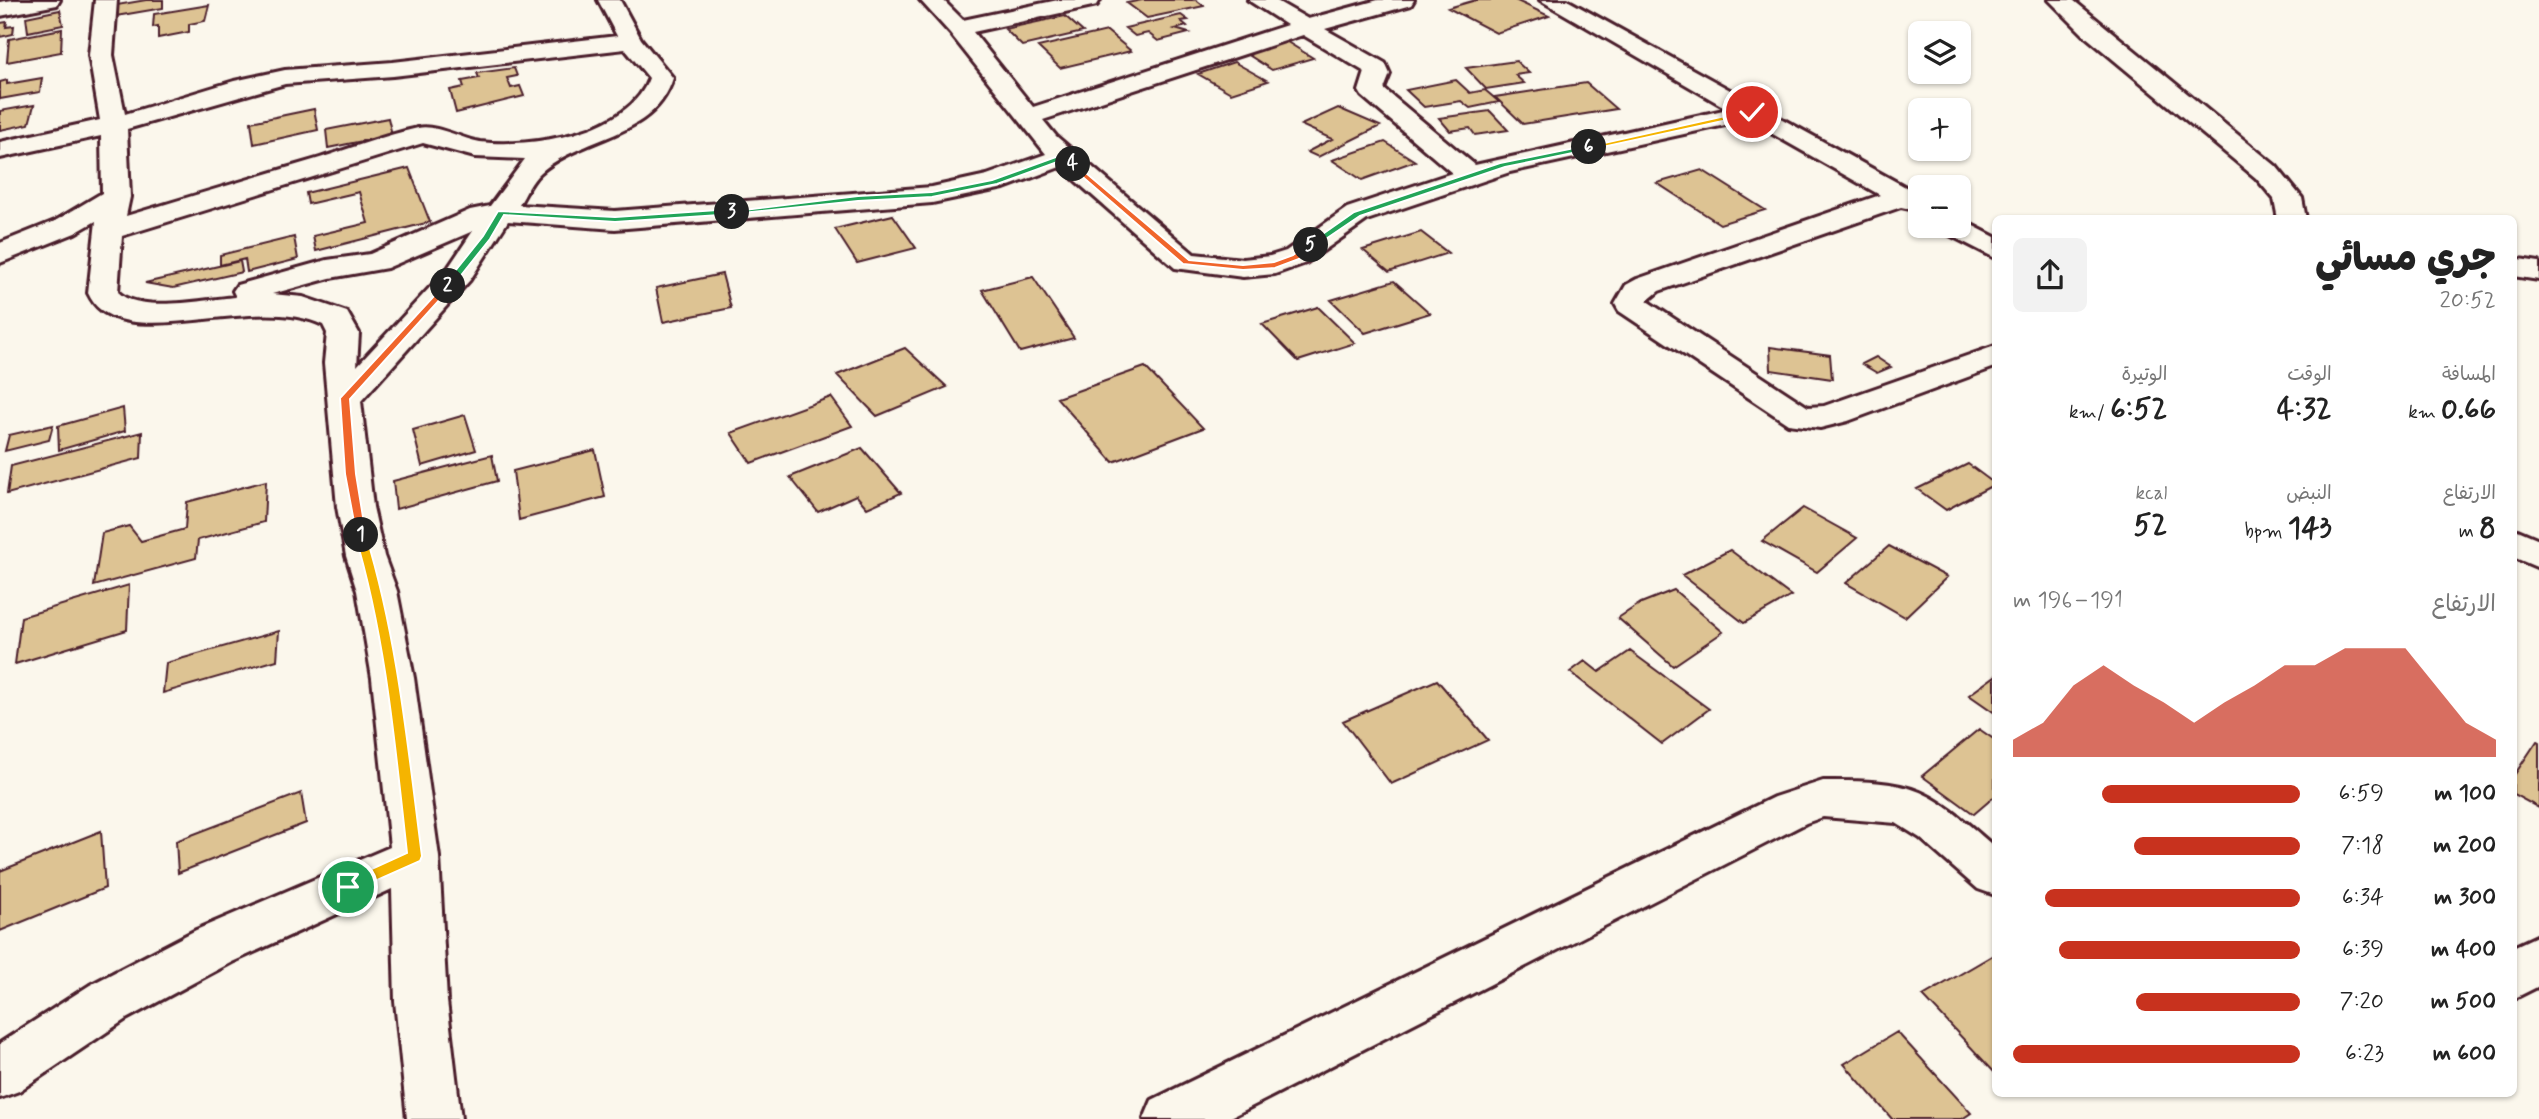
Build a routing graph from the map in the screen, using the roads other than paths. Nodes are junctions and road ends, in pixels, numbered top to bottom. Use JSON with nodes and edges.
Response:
{"nodes":[{"id":1,"x":49,"y":0,"type":"edge"},
{"id":2,"x":107,"y":0,"type":"edge"},
{"id":3,"x":609,"y":0,"type":"edge"},
{"id":4,"x":931,"y":0,"type":"edge"},
{"id":5,"x":1089,"y":0,"type":"edge"},
{"id":6,"x":1259,"y":0,"type":"edge"},
{"id":7,"x":1403,"y":0,"type":"edge"},
{"id":8,"x":1551,"y":0,"type":"edge"},
{"id":9,"x":2060,"y":0,"type":"edge"},
{"id":10,"x":0,"y":9,"type":"edge"},
{"id":11,"x":1305,"y":27,"type":"junction"},
{"id":12,"x":958,"y":28,"type":"junction"},
{"id":13,"x":631,"y":41,"type":"junction"},
{"id":14,"x":1752,"y":112,"type":"junction"},
{"id":15,"x":1028,"y":117,"type":"junction"},
{"id":16,"x":114,"y":125,"type":"junction"},
{"id":17,"x":565,"y":146,"type":"junction"},
{"id":18,"x":0,"y":149,"type":"edge"},
{"id":19,"x":1064,"y":157,"type":"junction"},
{"id":20,"x":1470,"y":176,"type":"junction"},
{"id":21,"x":116,"y":197,"type":"junction"},
{"id":22,"x":1908,"y":200,"type":"edge"},
{"id":23,"x":1908,"y":203,"type":"edge"},
{"id":24,"x":501,"y":212,"type":"junction"},
{"id":25,"x":2291,"y":215,"type":"edge"},
{"id":26,"x":108,"y":231,"type":"junction"},
{"id":27,"x":1971,"y":236,"type":"edge"},
{"id":28,"x":1992,"y":247,"type":"edge"},
{"id":29,"x":0,"y":254,"type":"edge"},
{"id":30,"x":2517,"y":268,"type":"edge"},
{"id":31,"x":2539,"y":271,"type":"edge"},
{"id":32,"x":178,"y":311,"type":"junction"},
{"id":33,"x":1992,"y":357,"type":"edge"},
{"id":34,"x":345,"y":398,"type":"junction"},
{"id":35,"x":2517,"y":543,"type":"edge"},
{"id":36,"x":2539,"y":555,"type":"edge"},
{"id":37,"x":415,"y":856,"type":"junction"},
{"id":38,"x":1992,"y":872,"type":"edge"},
{"id":39,"x":2539,"y":957,"type":"edge"},
{"id":40,"x":2517,"y":973,"type":"edge"},
{"id":41,"x":0,"y":1073,"type":"edge"},
{"id":42,"x":1205,"y":1111,"type":"edge"},
{"id":43,"x":434,"y":1119,"type":"edge"}],
"edges":[{"from":1,"to":10,"type":"street"},
{"from":2,"to":16,"type":"street"},
{"from":3,"to":13,"type":"street"},
{"from":4,"to":12,"type":"street"},
{"from":5,"to":12,"type":"street"},
{"from":6,"to":11,"type":"street"},
{"from":7,"to":11,"type":"street"},
{"from":8,"to":14,"type":"street"},
{"from":9,"to":25,"type":"street"},
{"from":11,"to":15,"type":"street"},
{"from":11,"to":20,"type":"street"},
{"from":12,"to":15,"type":"street"},
{"from":13,"to":16,"type":"street"},
{"from":13,"to":17,"type":"street"},
{"from":14,"to":20,"type":"street"},
{"from":14,"to":22,"type":"street"},
{"from":15,"to":19,"type":"street"},
{"from":16,"to":18,"type":"street"},
{"from":16,"to":21,"type":"street"},
{"from":17,"to":24,"type":"street"},
{"from":17,"to":26,"type":"street"},
{"from":19,"to":20,"type":"street"},
{"from":19,"to":24,"type":"street"},
{"from":21,"to":26,"type":"street"},
{"from":21,"to":29,"type":"street"},
{"from":23,"to":33,"type":"street"},
{"from":24,"to":32,"type":"street"},
{"from":24,"to":34,"type":"street"},
{"from":26,"to":32,"type":"street"},
{"from":27,"to":28,"type":"street"},
{"from":30,"to":31,"type":"street"},
{"from":32,"to":34,"type":"street"},
{"from":34,"to":37,"type":"street"},
{"from":35,"to":36,"type":"street"},
{"from":37,"to":41,"type":"street"},
{"from":37,"to":43,"type":"street"},
{"from":38,"to":42,"type":"street"},
{"from":39,"to":40,"type":"street"}]}
